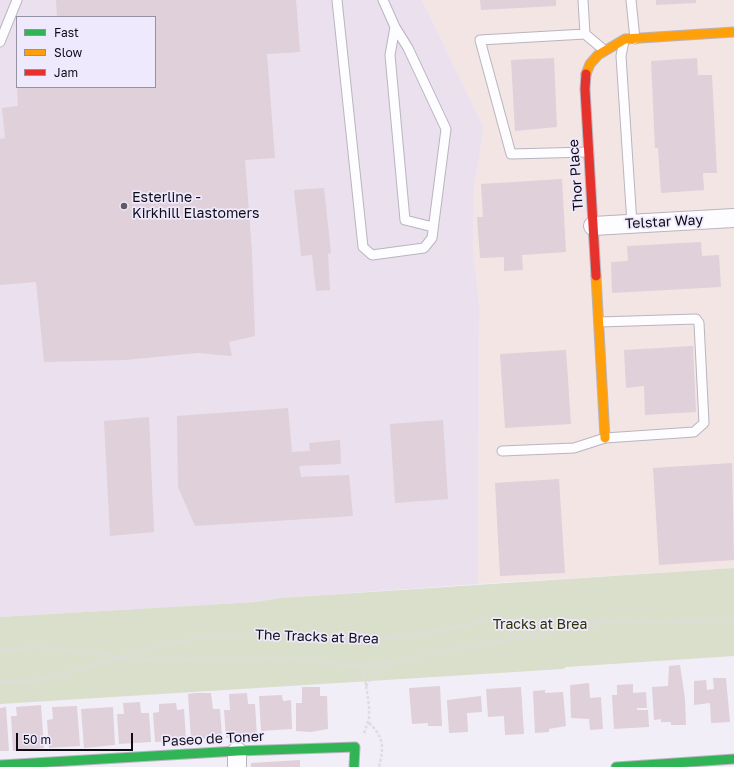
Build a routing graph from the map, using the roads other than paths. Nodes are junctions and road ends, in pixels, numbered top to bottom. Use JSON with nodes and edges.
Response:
{"nodes":[{"id":1,"x":17,"y":0,"type":"edge"},
{"id":2,"x":336,"y":0,"type":"edge"},
{"id":3,"x":383,"y":0,"type":"edge"},
{"id":4,"x":583,"y":0,"type":"edge"},
{"id":5,"x":631,"y":0,"type":"edge"},
{"id":6,"x":395,"y":27,"type":"junction"},
{"id":7,"x":734,"y":32,"type":"edge"},
{"id":8,"x":585,"y":34,"type":"junction"},
{"id":9,"x":635,"y":39,"type":"junction"},
{"id":10,"x":624,"y":40,"type":"junction"},
{"id":11,"x":0,"y":42,"type":"edge"},
{"id":12,"x":604,"y":50,"type":"junction"},
{"id":13,"x":588,"y":152,"type":"junction"},
{"id":14,"x":734,"y":218,"type":"edge"},
{"id":15,"x":632,"y":224,"type":"junction"},
{"id":16,"x":593,"y":226,"type":"junction"},
{"id":17,"x":434,"y":227,"type":"junction"},
{"id":18,"x":599,"y":322,"type":"junction"},
{"id":19,"x":605,"y":438,"type":"junction"},
{"id":20,"x":502,"y":451,"type":"dead end"},
{"id":21,"x":237,"y":759,"type":"edge"},
{"id":22,"x":734,"y":759,"type":"edge"},
{"id":23,"x":107,"y":763,"type":"edge"},
{"id":24,"x":0,"y":766,"type":"edge"},
{"id":25,"x":354,"y":767,"type":"edge"},
{"id":26,"x":616,"y":767,"type":"edge"}],
"edges":[{"from":1,"to":11,"type":"lane"},
{"from":2,"to":17,"type":"lane"},
{"from":3,"to":6,"type":"lane"},
{"from":4,"to":8,"type":"lane"},
{"from":5,"to":9,"type":"lane"},
{"from":6,"to":17,"type":"lane"},
{"from":6,"to":17,"type":"lane"},
{"from":7,"to":9,"type":"street","name":"Thor Place"},
{"from":8,"to":12,"type":"lane"},
{"from":8,"to":13,"type":"lane"},
{"from":9,"to":10,"type":"street","name":"Thor Place"},
{"from":10,"to":12,"type":"street","name":"Thor Place"},
{"from":10,"to":15,"type":"lane"},
{"from":12,"to":13,"type":"street","name":"Thor Place"},
{"from":13,"to":16,"type":"street","name":"Thor Place"},
{"from":14,"to":15,"type":"street","name":"Telstar Way"},
{"from":15,"to":16,"type":"street","name":"Telstar Way"},
{"from":16,"to":18,"type":"street","name":"Thor Place"},
{"from":18,"to":19,"type":"street","name":"Thor Place"},
{"from":18,"to":19,"type":"lane"},
{"from":19,"to":20,"type":"lane"},
{"from":21,"to":23,"type":"street","name":"Paseo de Toner"},
{"from":21,"to":25,"type":"street","name":"Paseo de Toner"},
{"from":22,"to":26,"type":"street"},
{"from":23,"to":24,"type":"street","name":"Paseo de Toner"}]}
